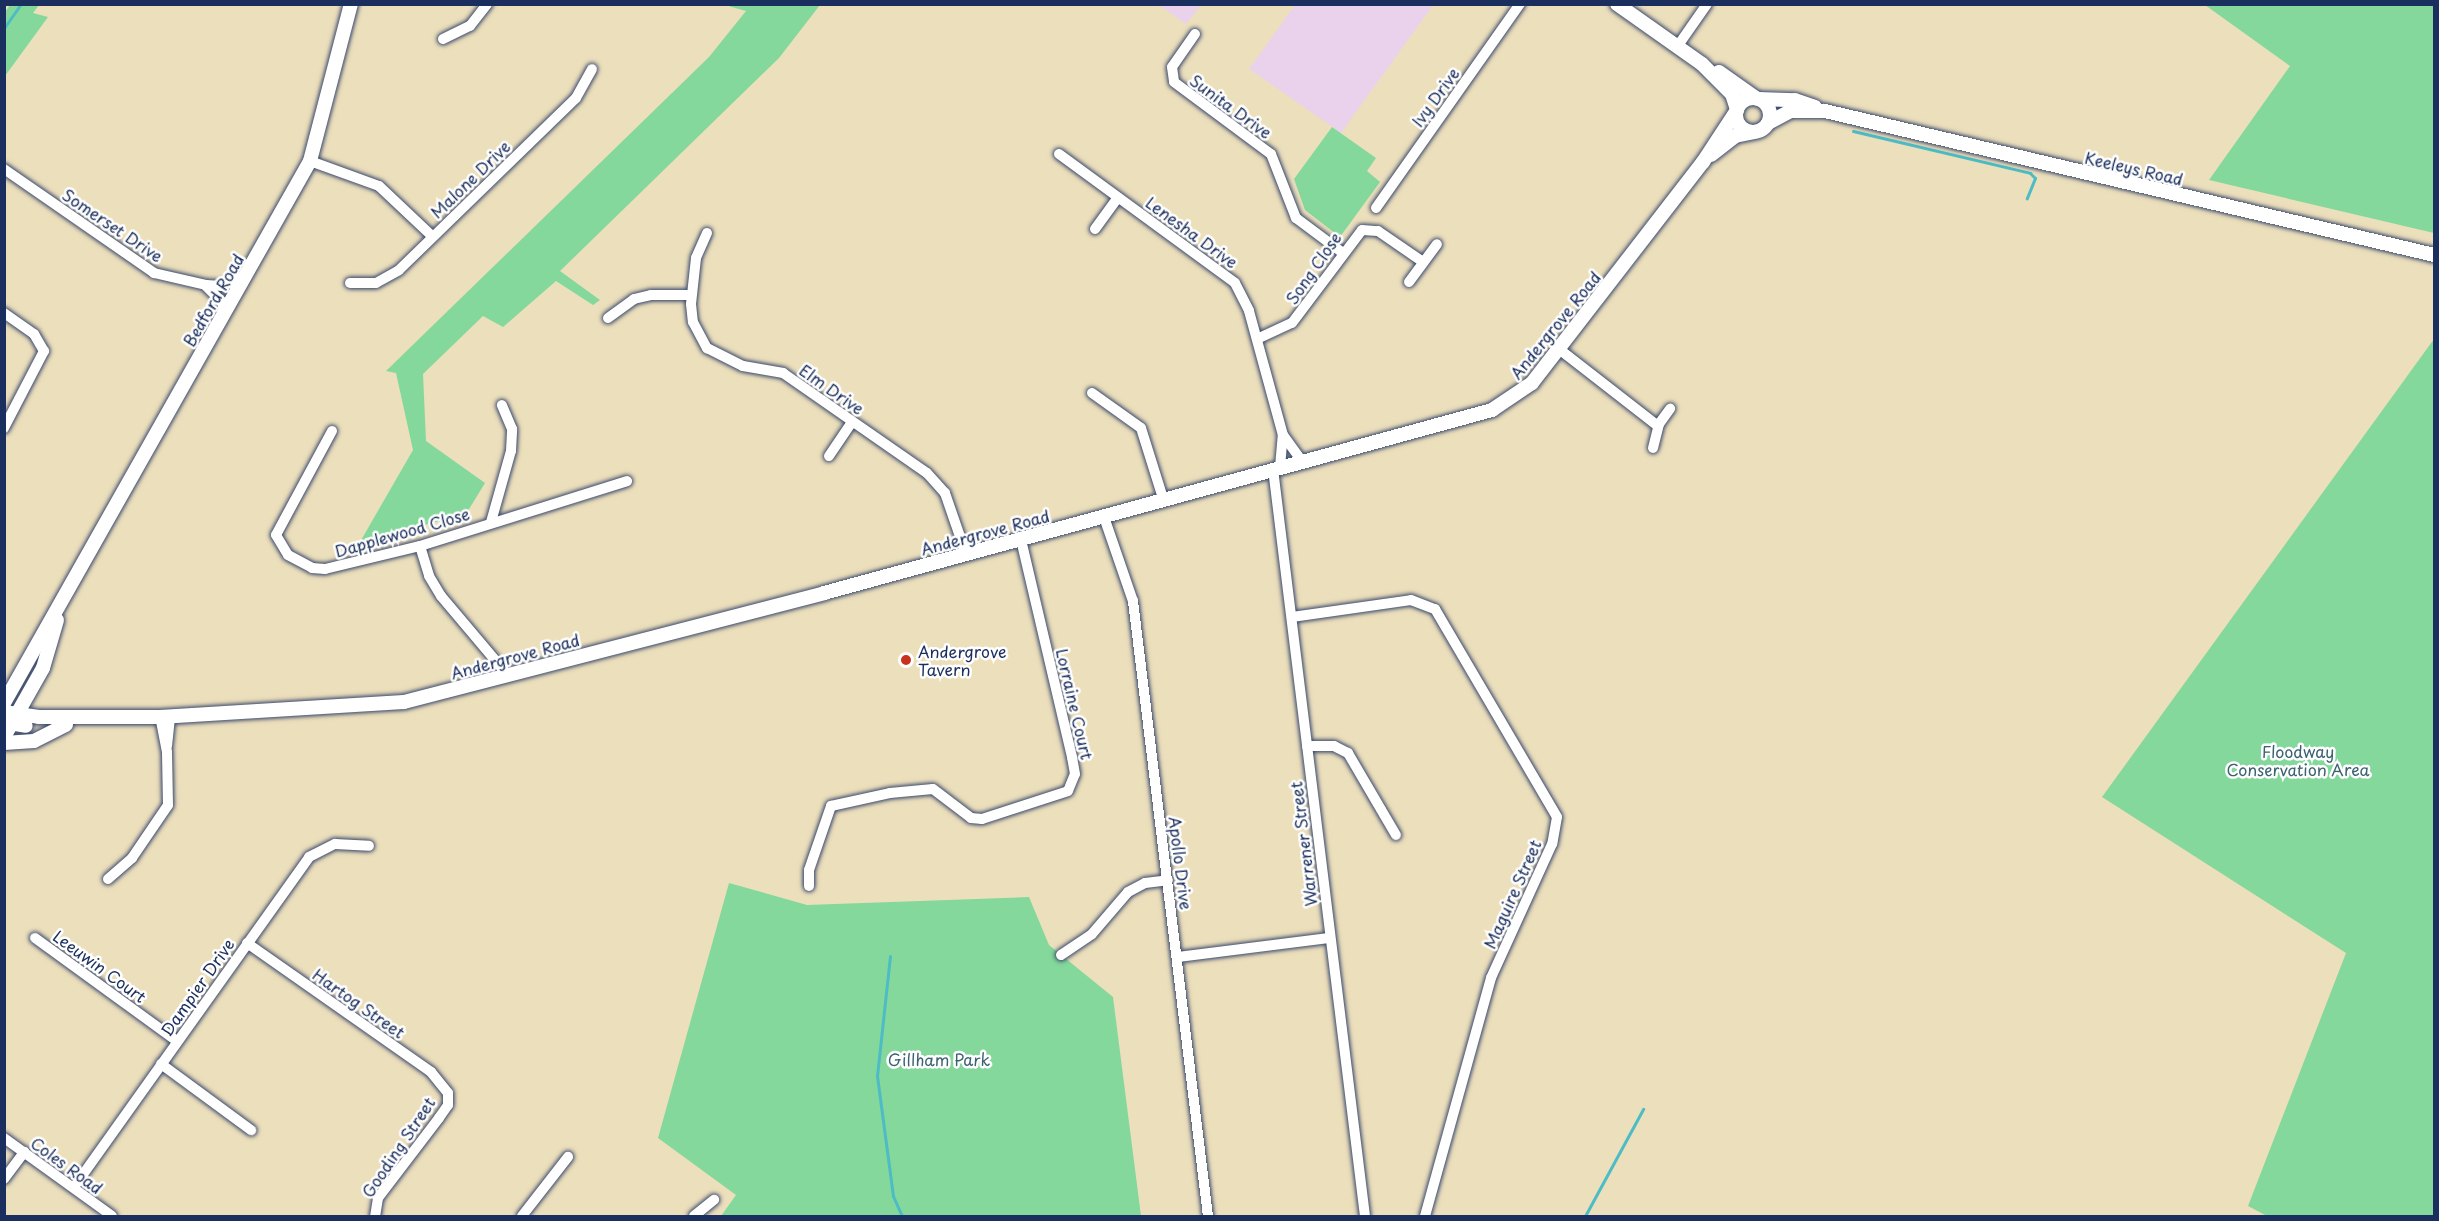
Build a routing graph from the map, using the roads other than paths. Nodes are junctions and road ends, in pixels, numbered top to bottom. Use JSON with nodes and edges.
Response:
{"nodes":[{"id":1,"x":351,"y":4,"type":"edge"},
{"id":2,"x":487,"y":4,"type":"edge"},
{"id":3,"x":1520,"y":4,"type":"edge"},
{"id":4,"x":1617,"y":4,"type":"edge"},
{"id":5,"x":1707,"y":4,"type":"edge"},
{"id":6,"x":1195,"y":34,"type":"dead end"},
{"id":7,"x":443,"y":39,"type":"dead end"},
{"id":8,"x":1677,"y":47,"type":"junction"},
{"id":9,"x":1698,"y":62,"type":"junction"},
{"id":10,"x":592,"y":69,"type":"dead end"},
{"id":11,"x":1757,"y":99,"type":"junction"},
{"id":12,"x":1737,"y":110,"type":"junction"},
{"id":13,"x":1826,"y":111,"type":"junction"},
{"id":14,"x":1768,"y":123,"type":"junction"},
{"id":15,"x":1755,"y":131,"type":"junction"},
{"id":16,"x":1059,"y":154,"type":"dead end"},
{"id":17,"x":310,"y":160,"type":"junction"},
{"id":18,"x":1703,"y":162,"type":"junction"},
{"id":19,"x":4,"y":169,"type":"edge"},
{"id":20,"x":1119,"y":197,"type":"junction"},
{"id":21,"x":1376,"y":208,"type":"dead end"},
{"id":22,"x":1095,"y":229,"type":"dead end"},
{"id":23,"x":707,"y":233,"type":"dead end"},
{"id":24,"x":432,"y":236,"type":"junction"},
{"id":25,"x":1437,"y":244,"type":"dead end"},
{"id":26,"x":1343,"y":253,"type":"junction"},
{"id":27,"x":2434,"y":255,"type":"edge"},
{"id":28,"x":1423,"y":262,"type":"junction"},
{"id":29,"x":246,"y":275,"type":"junction"},
{"id":30,"x":1409,"y":282,"type":"dead end"},
{"id":31,"x":350,"y":283,"type":"dead end"},
{"id":32,"x":206,"y":285,"type":"junction"},
{"id":33,"x":691,"y":295,"type":"junction"},
{"id":34,"x":4,"y":313,"type":"edge"},
{"id":35,"x":224,"y":313,"type":"junction"},
{"id":36,"x":608,"y":318,"type":"dead end"},
{"id":37,"x":1257,"y":339,"type":"junction"},
{"id":38,"x":1559,"y":349,"type":"junction"},
{"id":39,"x":1092,"y":393,"type":"dead end"},
{"id":40,"x":502,"y":405,"type":"dead end"},
{"id":41,"x":1670,"y":409,"type":"dead end"},
{"id":42,"x":852,"y":422,"type":"junction"},
{"id":43,"x":1658,"y":426,"type":"junction"},
{"id":44,"x":4,"y":428,"type":"edge"},
{"id":45,"x":332,"y":431,"type":"dead end"},
{"id":46,"x":1283,"y":435,"type":"junction"},
{"id":47,"x":1653,"y":448,"type":"dead end"},
{"id":48,"x":829,"y":456,"type":"dead end"},
{"id":49,"x":1302,"y":461,"type":"junction"},
{"id":50,"x":1276,"y":468,"type":"junction"},
{"id":51,"x":627,"y":481,"type":"dead end"},
{"id":52,"x":1163,"y":498,"type":"junction"},
{"id":53,"x":1104,"y":517,"type":"junction"},
{"id":54,"x":491,"y":522,"type":"junction"},
{"id":55,"x":1021,"y":539,"type":"junction"},
{"id":56,"x":420,"y":546,"type":"junction"},
{"id":57,"x":966,"y":554,"type":"junction"},
{"id":58,"x":65,"y":595,"type":"junction"},
{"id":59,"x":1292,"y":617,"type":"junction"},
{"id":60,"x":507,"y":675,"type":"junction"},
{"id":61,"x":4,"y":703,"type":"edge"},
{"id":62,"x":165,"y":716,"type":"junction"},
{"id":63,"x":10,"y":718,"type":"edge"},
{"id":64,"x":66,"y":725,"type":"junction"},
{"id":65,"x":4,"y":737,"type":"edge"},
{"id":66,"x":4,"y":743,"type":"edge"},
{"id":67,"x":1307,"y":746,"type":"junction"},
{"id":68,"x":1396,"y":835,"type":"dead end"},
{"id":69,"x":369,"y":846,"type":"dead end"},
{"id":70,"x":108,"y":879,"type":"dead end"},
{"id":71,"x":1168,"y":880,"type":"junction"},
{"id":72,"x":809,"y":886,"type":"dead end"},
{"id":73,"x":34,"y":938,"type":"dead end"},
{"id":74,"x":1329,"y":938,"type":"junction"},
{"id":75,"x":247,"y":943,"type":"junction"},
{"id":76,"x":1061,"y":956,"type":"dead end"},
{"id":77,"x":1178,"y":957,"type":"junction"},
{"id":78,"x":177,"y":1041,"type":"junction"},
{"id":79,"x":161,"y":1064,"type":"junction"},
{"id":80,"x":448,"y":1093,"type":"joint"},
{"id":81,"x":251,"y":1130,"type":"dead end"},
{"id":82,"x":4,"y":1138,"type":"edge"},
{"id":83,"x":24,"y":1152,"type":"junction"},
{"id":84,"x":568,"y":1157,"type":"dead end"},
{"id":85,"x":4,"y":1179,"type":"edge"},
{"id":86,"x":74,"y":1187,"type":"junction"},
{"id":87,"x":714,"y":1200,"type":"dead end"},
{"id":88,"x":112,"y":1216,"type":"edge"},
{"id":89,"x":375,"y":1216,"type":"edge"},
{"id":90,"x":522,"y":1216,"type":"edge"},
{"id":91,"x":694,"y":1216,"type":"edge"},
{"id":92,"x":1208,"y":1216,"type":"edge"},
{"id":93,"x":1365,"y":1216,"type":"edge"},
{"id":94,"x":1425,"y":1216,"type":"edge"}],
"edges":[{"from":1,"to":17,"type":"street","name":"Bedford Road"},
{"from":2,"to":7,"type":"street"},
{"from":3,"to":21,"type":"street","name":"Ivy Drive"},
{"from":4,"to":8,"type":"street"},
{"from":5,"to":8,"type":"street"},
{"from":6,"to":26,"type":"street","name":"Sunita Drive"},
{"from":8,"to":9,"type":"street"},
{"from":9,"to":11,"type":"street"},
{"from":9,"to":12,"type":"street"},
{"from":10,"to":24,"type":"street","name":"Malone Drive"},
{"from":11,"to":12,"type":"street"},
{"from":11,"to":13,"type":"street","name":"Keeleys Road"},
{"from":11,"to":14,"type":"street"},
{"from":12,"to":15,"type":"street"},
{"from":12,"to":18,"type":"street","name":"Andergrove Road"},
{"from":13,"to":14,"type":"street","name":"Keeleys Road"},
{"from":13,"to":27,"type":"street","name":"Keeleys Road"},
{"from":14,"to":15,"type":"street"},
{"from":15,"to":18,"type":"street","name":"Andergrove Road"},
{"from":16,"to":20,"type":"street","name":"Lenesha Drive"},
{"from":17,"to":24,"type":"street"},
{"from":17,"to":29,"type":"street","name":"Bedford Road"},
{"from":18,"to":38,"type":"street","name":"Andergrove Road"},
{"from":19,"to":32,"type":"street","name":"Somerset Drive"},
{"from":20,"to":22,"type":"street"},
{"from":20,"to":37,"type":"street","name":"Lenesha Drive"},
{"from":23,"to":33,"type":"street","name":"Elm Drive"},
{"from":24,"to":31,"type":"street","name":"Malone Drive"},
{"from":25,"to":28,"type":"street"},
{"from":26,"to":28,"type":"street","name":"Song Close"},
{"from":26,"to":37,"type":"street","name":"Song Close"},
{"from":28,"to":30,"type":"street"},
{"from":29,"to":32,"type":"street","name":"Somerset Drive"},
{"from":29,"to":35,"type":"street","name":"Bedford Road"},
{"from":32,"to":35,"type":"street"},
{"from":33,"to":36,"type":"street"},
{"from":33,"to":42,"type":"street","name":"Elm Drive"},
{"from":34,"to":44,"type":"street"},
{"from":35,"to":58,"type":"street","name":"Bedford Road"},
{"from":37,"to":46,"type":"street","name":"Lenesha Drive"},
{"from":38,"to":43,"type":"street"},
{"from":38,"to":49,"type":"street","name":"Andergrove Road"},
{"from":39,"to":52,"type":"street"},
{"from":40,"to":54,"type":"street"},
{"from":41,"to":43,"type":"street"},
{"from":42,"to":48,"type":"street"},
{"from":42,"to":57,"type":"street","name":"Elm Drive"},
{"from":43,"to":47,"type":"street"},
{"from":45,"to":56,"type":"street","name":"Dapplewood Close"},
{"from":46,"to":49,"type":"street","name":"Lenesha Drive"},
{"from":46,"to":50,"type":"street","name":"Lenesha Drive"},
{"from":49,"to":50,"type":"street","name":"Andergrove Road"},
{"from":50,"to":52,"type":"street","name":"Andergrove Road"},
{"from":50,"to":59,"type":"street","name":"Warrener Street"},
{"from":51,"to":54,"type":"street","name":"Dapplewood Close"},
{"from":52,"to":53,"type":"street","name":"Andergrove Road"},
{"from":53,"to":55,"type":"street","name":"Andergrove Road"},
{"from":53,"to":71,"type":"street","name":"Apollo Drive"},
{"from":54,"to":56,"type":"street","name":"Dapplewood Close"},
{"from":55,"to":57,"type":"street","name":"Andergrove Road"},
{"from":55,"to":72,"type":"street","name":"Lorraine Court"},
{"from":56,"to":60,"type":"street"},
{"from":57,"to":60,"type":"street","name":"Andergrove Road"},
{"from":58,"to":61,"type":"street","name":"Bedford Road"},
{"from":58,"to":63,"type":"street","name":"Bedford Road"},
{"from":59,"to":67,"type":"street","name":"Warrener Street"},
{"from":59,"to":94,"type":"street","name":"Maguire Street"},
{"from":60,"to":62,"type":"street","name":"Andergrove Road"},
{"from":62,"to":63,"type":"street","name":"Andergrove Road"},
{"from":62,"to":64,"type":"street","name":"Andergrove Road"},
{"from":62,"to":70,"type":"street"},
{"from":63,"to":64,"type":"street","name":"Andergrove Road"},
{"from":63,"to":65,"type":"street","name":"Bedford Road"},
{"from":64,"to":66,"type":"street"},
{"from":67,"to":68,"type":"street"},
{"from":67,"to":74,"type":"street","name":"Warrener Street"},
{"from":69,"to":75,"type":"street","name":"Dampier Drive"},
{"from":71,"to":76,"type":"street"},
{"from":71,"to":77,"type":"street","name":"Apollo Drive"},
{"from":73,"to":78,"type":"street","name":"Leeuwin Court"},
{"from":74,"to":77,"type":"street"},
{"from":74,"to":93,"type":"street","name":"Warrener Street"},
{"from":75,"to":78,"type":"street","name":"Dampier Drive"},
{"from":75,"to":80,"type":"street","name":"Hartog Street"},
{"from":77,"to":92,"type":"street","name":"Apollo Drive"},
{"from":78,"to":79,"type":"street","name":"Dampier Drive"},
{"from":79,"to":81,"type":"street"},
{"from":79,"to":86,"type":"street","name":"Dampier Drive"},
{"from":80,"to":89,"type":"street","name":"Gooding Street"},
{"from":82,"to":83,"type":"street","name":"Coles Road"},
{"from":83,"to":85,"type":"street"},
{"from":83,"to":86,"type":"street","name":"Coles Road"},
{"from":84,"to":90,"type":"street"},
{"from":86,"to":88,"type":"street","name":"Coles Road"},
{"from":87,"to":91,"type":"street"}]}
